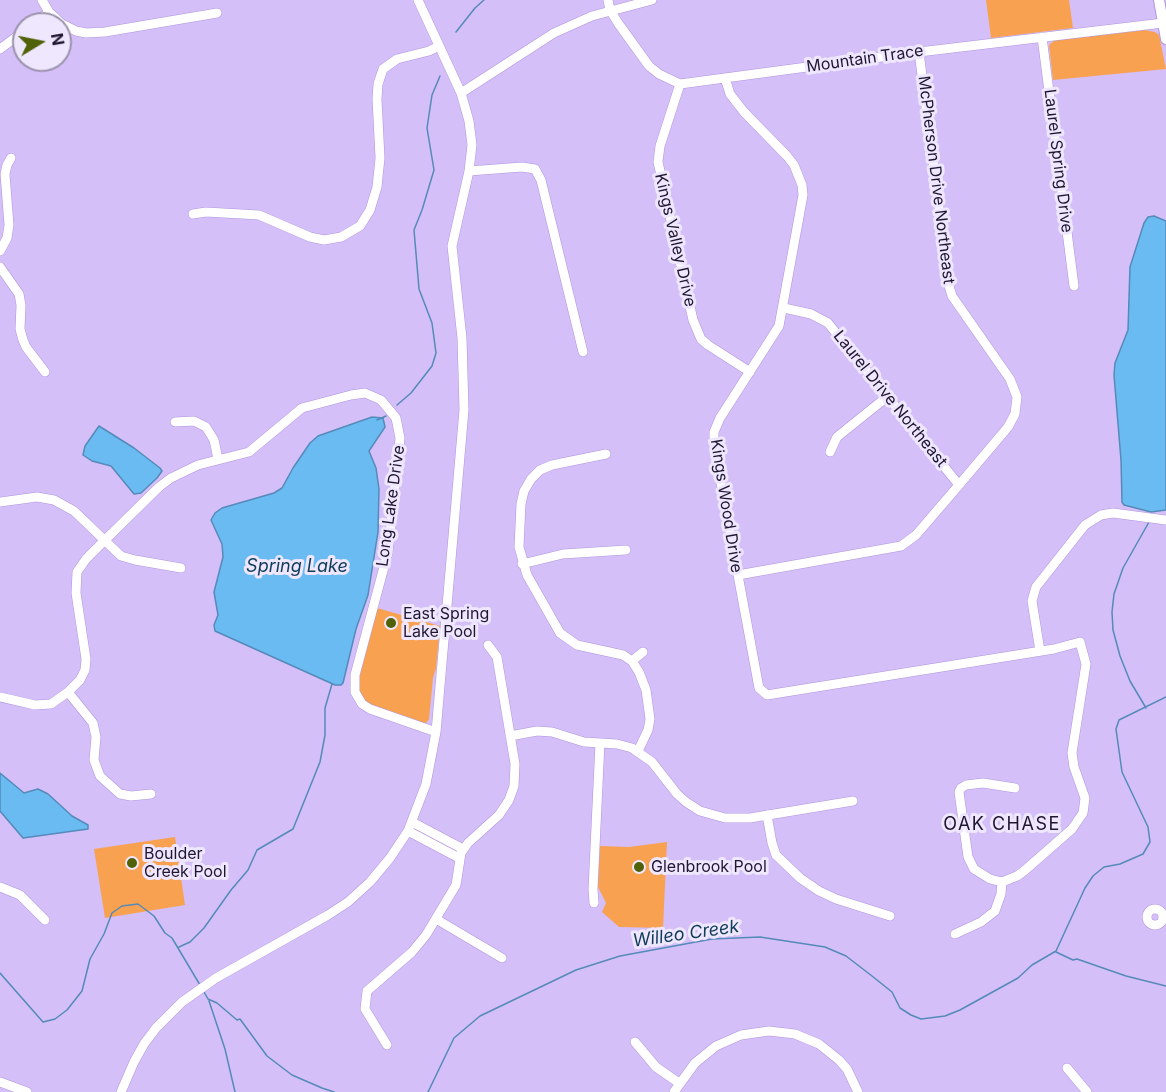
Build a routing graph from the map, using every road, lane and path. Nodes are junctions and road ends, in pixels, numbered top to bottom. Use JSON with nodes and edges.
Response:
{"nodes":[{"id":1,"x":42,"y":0,"type":"edge"},
{"id":2,"x":418,"y":0,"type":"edge"},
{"id":3,"x":608,"y":0,"type":"edge"},
{"id":4,"x":652,"y":0,"type":"edge"},
{"id":5,"x":1159,"y":0,"type":"edge"},
{"id":6,"x":610,"y":10,"type":"junction"},
{"id":7,"x":49,"y":12,"type":"edge"},
{"id":8,"x":217,"y":14,"type":"dead end"},
{"id":9,"x":1163,"y":22,"type":"junction"},
{"id":10,"x":72,"y":29,"type":"edge"},
{"id":11,"x":1042,"y":37,"type":"junction"},
{"id":12,"x":1166,"y":39,"type":"edge"},
{"id":13,"x":439,"y":46,"type":"junction"},
{"id":14,"x":920,"y":52,"type":"junction"},
{"id":15,"x":725,"y":78,"type":"junction"},
{"id":16,"x":680,"y":84,"type":"junction"},
{"id":17,"x":460,"y":93,"type":"junction"},
{"id":18,"x":11,"y":158,"type":"dead end"},
{"id":19,"x":469,"y":171,"type":"junction"},
{"id":20,"x":193,"y":214,"type":"dead end"},
{"id":21,"x":0,"y":251,"type":"edge"},
{"id":22,"x":0,"y":267,"type":"edge"},
{"id":23,"x":1074,"y":286,"type":"dead end"},
{"id":24,"x":784,"y":308,"type":"junction"},
{"id":25,"x":583,"y":352,"type":"dead end"},
{"id":26,"x":45,"y":372,"type":"dead end"},
{"id":27,"x":750,"y":372,"type":"junction"},
{"id":28,"x":888,"y":396,"type":"junction"},
{"id":29,"x":176,"y":422,"type":"dead end"},
{"id":30,"x":830,"y":452,"type":"dead end"},
{"id":31,"x":606,"y":454,"type":"dead end"},
{"id":32,"x":218,"y":459,"type":"junction"},
{"id":33,"x":959,"y":485,"type":"junction"},
{"id":34,"x":0,"y":502,"type":"edge"},
{"id":35,"x":1166,"y":520,"type":"edge"},
{"id":36,"x":104,"y":541,"type":"junction"},
{"id":37,"x":626,"y":550,"type":"dead end"},
{"id":38,"x":522,"y":564,"type":"junction"},
{"id":39,"x":181,"y":568,"type":"dead end"},
{"id":40,"x":738,"y":575,"type":"junction"},
{"id":41,"x":488,"y":645,"type":"dead end"},
{"id":42,"x":1040,"y":651,"type":"junction"},
{"id":43,"x":642,"y":652,"type":"dead end"},
{"id":44,"x":632,"y":661,"type":"junction"},
{"id":45,"x":68,"y":692,"type":"junction"},
{"id":46,"x":0,"y":697,"type":"edge"},
{"id":47,"x":436,"y":732,"type":"junction"},
{"id":48,"x":510,"y":736,"type":"junction"},
{"id":49,"x":600,"y":743,"type":"junction"},
{"id":50,"x":638,"y":751,"type":"junction"},
{"id":51,"x":1015,"y":788,"type":"dead end"},
{"id":52,"x":151,"y":794,"type":"dead end"},
{"id":53,"x":853,"y":801,"type":"dead end"},
{"id":54,"x":767,"y":815,"type":"junction"},
{"id":55,"x":410,"y":827,"type":"junction"},
{"id":56,"x":461,"y":854,"type":"junction"},
{"id":57,"x":1002,"y":882,"type":"junction"},
{"id":58,"x":0,"y":887,"type":"edge"},
{"id":59,"x":594,"y":903,"type":"dead end"},
{"id":60,"x":890,"y":916,"type":"dead end"},
{"id":61,"x":436,"y":919,"type":"junction"},
{"id":62,"x":45,"y":920,"type":"dead end"},
{"id":63,"x":954,"y":934,"type":"dead end"},
{"id":64,"x":502,"y":958,"type":"dead end"},
{"id":65,"x":635,"y":1042,"type":"dead end"},
{"id":66,"x":387,"y":1045,"type":"dead end"},
{"id":67,"x":1067,"y":1068,"type":"dead end"},
{"id":68,"x":0,"y":1082,"type":"edge"},
{"id":69,"x":676,"y":1088,"type":"edge"},
{"id":70,"x":27,"y":1092,"type":"edge"},
{"id":71,"x":121,"y":1092,"type":"edge"},
{"id":72,"x":858,"y":1092,"type":"edge"},
{"id":73,"x":1087,"y":1092,"type":"edge"}],
"edges":[{"from":1,"to":7,"type":"street"},
{"from":2,"to":13,"type":"street"},
{"from":3,"to":6,"type":"street"},
{"from":4,"to":6,"type":"street"},
{"from":5,"to":9,"type":"main road"},
{"from":6,"to":16,"type":"street"},
{"from":6,"to":17,"type":"street"},
{"from":8,"to":10,"type":"street"},
{"from":9,"to":11,"type":"street","name":"Mountain Trace"},
{"from":9,"to":12,"type":"main road"},
{"from":11,"to":14,"type":"street","name":"Mountain Trace"},
{"from":11,"to":23,"type":"street","name":"Laurel Spring Drive"},
{"from":13,"to":17,"type":"street"},
{"from":13,"to":20,"type":"street"},
{"from":14,"to":15,"type":"street","name":"Mountain Trace"},
{"from":14,"to":33,"type":"street","name":"McPherson Drive Northeast"},
{"from":15,"to":16,"type":"street","name":"Mountain Trace"},
{"from":15,"to":24,"type":"street","name":"Kings Wood Drive"},
{"from":16,"to":27,"type":"street","name":"Kings Valley Drive"},
{"from":17,"to":19,"type":"street"},
{"from":18,"to":21,"type":"street"},
{"from":19,"to":25,"type":"street"},
{"from":19,"to":47,"type":"street"},
{"from":22,"to":26,"type":"street"},
{"from":24,"to":27,"type":"street","name":"Kings Wood Drive"},
{"from":24,"to":28,"type":"street","name":"Laurel Drive Northeast"},
{"from":27,"to":40,"type":"street","name":"Kings Wood Drive"},
{"from":28,"to":30,"type":"street"},
{"from":28,"to":33,"type":"street","name":"Laurel Drive Northeast"},
{"from":29,"to":32,"type":"street"},
{"from":31,"to":38,"type":"street"},
{"from":32,"to":36,"type":"street","name":"Long Lake Drive"},
{"from":32,"to":47,"type":"street","name":"Long Lake Drive"},
{"from":33,"to":40,"type":"street","name":"McPherson Drive Northeast"},
{"from":34,"to":36,"type":"street"},
{"from":35,"to":42,"type":"street"},
{"from":36,"to":39,"type":"street"},
{"from":36,"to":45,"type":"street","name":"Long Lake Drive"},
{"from":37,"to":38,"type":"street"},
{"from":38,"to":44,"type":"street"},
{"from":40,"to":42,"type":"street","name":"Kings Wood Drive"},
{"from":41,"to":48,"type":"street"},
{"from":42,"to":57,"type":"street","name":"Kings Wood Drive"},
{"from":43,"to":44,"type":"street"},
{"from":44,"to":50,"type":"street"},
{"from":45,"to":46,"type":"street","name":"Long Lake Drive"},
{"from":45,"to":52,"type":"street"},
{"from":47,"to":55,"type":"street"},
{"from":48,"to":49,"type":"street"},
{"from":48,"to":56,"type":"street"},
{"from":49,"to":50,"type":"street"},
{"from":49,"to":59,"type":"street"},
{"from":50,"to":54,"type":"street"},
{"from":51,"to":57,"type":"street"},
{"from":53,"to":54,"type":"street"},
{"from":54,"to":60,"type":"street"},
{"from":55,"to":56,"type":"street"},
{"from":55,"to":71,"type":"street"},
{"from":56,"to":61,"type":"street"},
{"from":57,"to":63,"type":"street"},
{"from":58,"to":62,"type":"street"},
{"from":61,"to":64,"type":"street"},
{"from":61,"to":66,"type":"street"},
{"from":65,"to":69,"type":"street"},
{"from":67,"to":73,"type":"street"},
{"from":68,"to":70,"type":"street"},
{"from":69,"to":72,"type":"street"}]}
